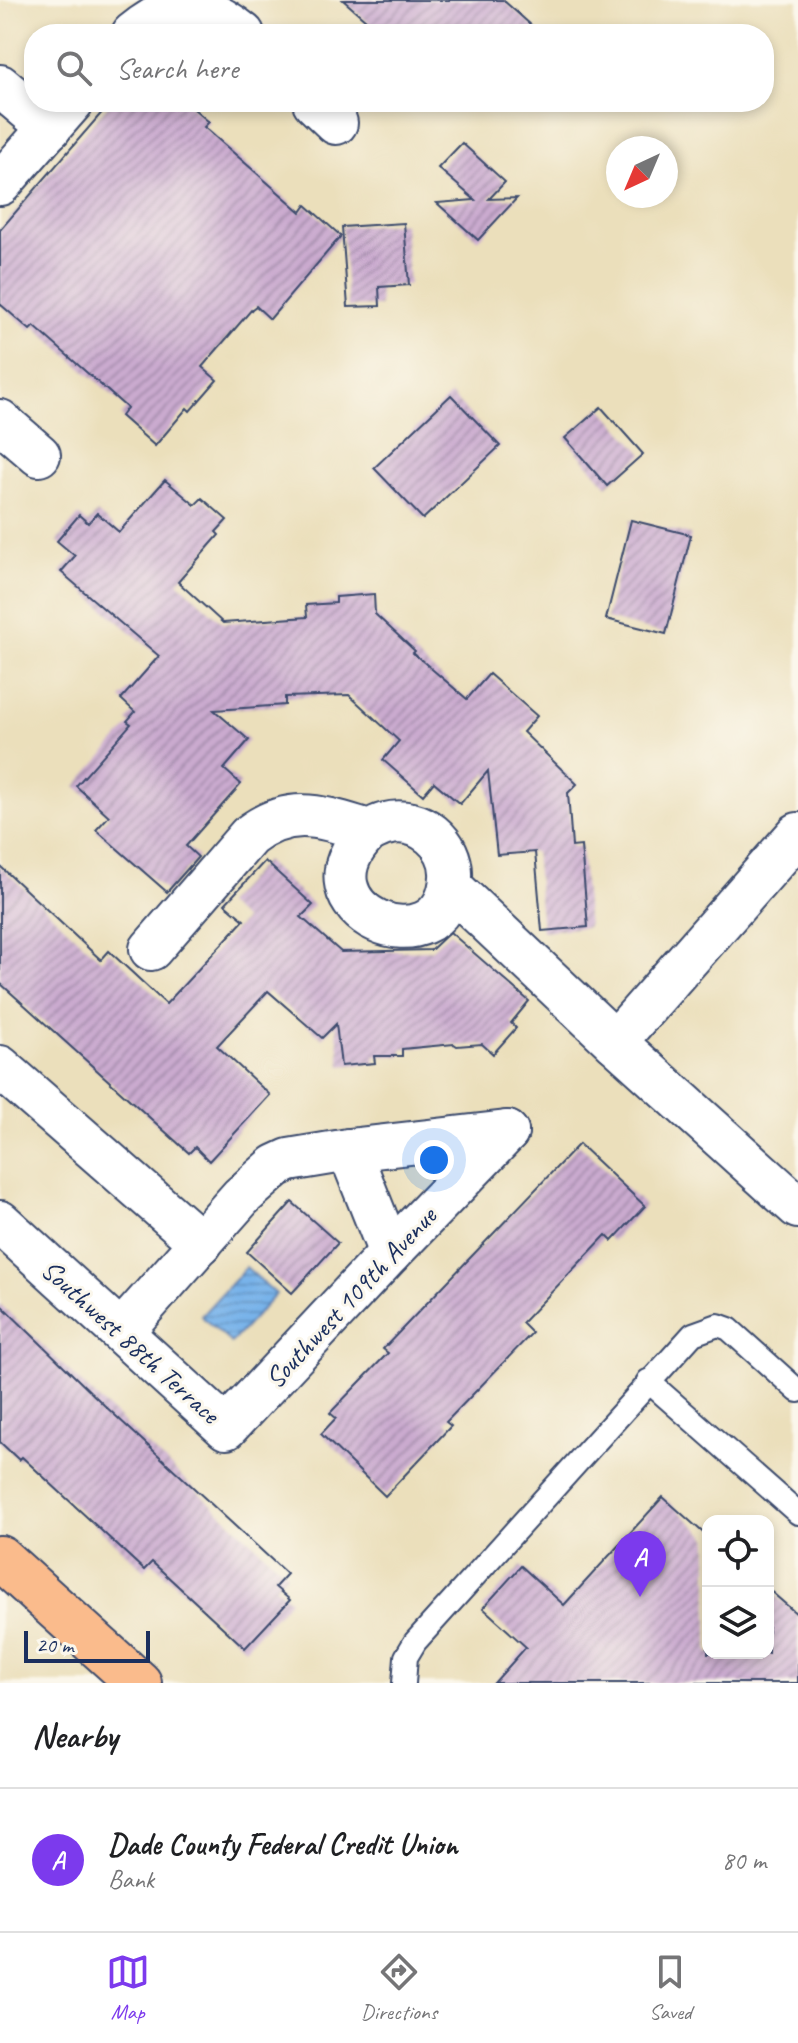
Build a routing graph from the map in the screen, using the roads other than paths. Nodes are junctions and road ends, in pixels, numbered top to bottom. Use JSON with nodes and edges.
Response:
{"nodes":[{"id":1,"x":144,"y":24,"type":"edge"},
{"id":2,"x":231,"y":24,"type":"edge"},
{"id":3,"x":0,"y":86,"type":"edge"},
{"id":4,"x":24,"y":97,"type":"edge"},
{"id":5,"x":61,"y":115,"type":"edge"},
{"id":6,"x":6,"y":165,"type":"edge"},
{"id":7,"x":0,"y":421,"type":"edge"},
{"id":8,"x":39,"y":455,"type":"dead end"},
{"id":9,"x":369,"y":831,"type":"junction"},
{"id":10,"x":798,"y":834,"type":"edge"},
{"id":11,"x":451,"y":887,"type":"junction"},
{"id":12,"x":151,"y":949,"type":"dead end"},
{"id":13,"x":615,"y":1042,"type":"junction"},
{"id":14,"x":0,"y":1067,"type":"edge"},
{"id":15,"x":349,"y":1150,"type":"junction"},
{"id":16,"x":798,"y":1207,"type":"edge"},
{"id":17,"x":0,"y":1222,"type":"edge"},
{"id":18,"x":201,"y":1243,"type":"junction"},
{"id":19,"x":390,"y":1253,"type":"junction"},
{"id":20,"x":122,"y":1331,"type":"junction"},
{"id":21,"x":648,"y":1381,"type":"junction"},
{"id":22,"x":798,"y":1391,"type":"edge"},
{"id":23,"x":226,"y":1428,"type":"joint"},
{"id":24,"x":798,"y":1513,"type":"edge"},
{"id":25,"x":0,"y":1558,"type":"edge"},
{"id":26,"x":139,"y":1683,"type":"edge"},
{"id":27,"x":404,"y":1683,"type":"edge"}],
"edges":[{"from":1,"to":2,"type":"street"},
{"from":3,"to":4,"type":"street"},
{"from":5,"to":6,"type":"street"},
{"from":7,"to":8,"type":"street"},
{"from":9,"to":11,"type":"street"},
{"from":9,"to":11,"type":"street"},
{"from":9,"to":12,"type":"street"},
{"from":10,"to":13,"type":"street"},
{"from":11,"to":13,"type":"street"},
{"from":13,"to":16,"type":"street"},
{"from":14,"to":18,"type":"street"},
{"from":15,"to":18,"type":"street"},
{"from":15,"to":19,"type":"street"},
{"from":15,"to":19,"type":"street","name":"Southwest 109th Avenue"},
{"from":17,"to":20,"type":"street","name":"Southwest 88th Terrace"},
{"from":18,"to":20,"type":"street"},
{"from":19,"to":23,"type":"street","name":"Southwest 109th Avenue"},
{"from":20,"to":23,"type":"street","name":"Southwest 88th Terrace"},
{"from":21,"to":22,"type":"lane"},
{"from":21,"to":24,"type":"lane"},
{"from":21,"to":27,"type":"lane"},
{"from":25,"to":26,"type":"main road"}]}
